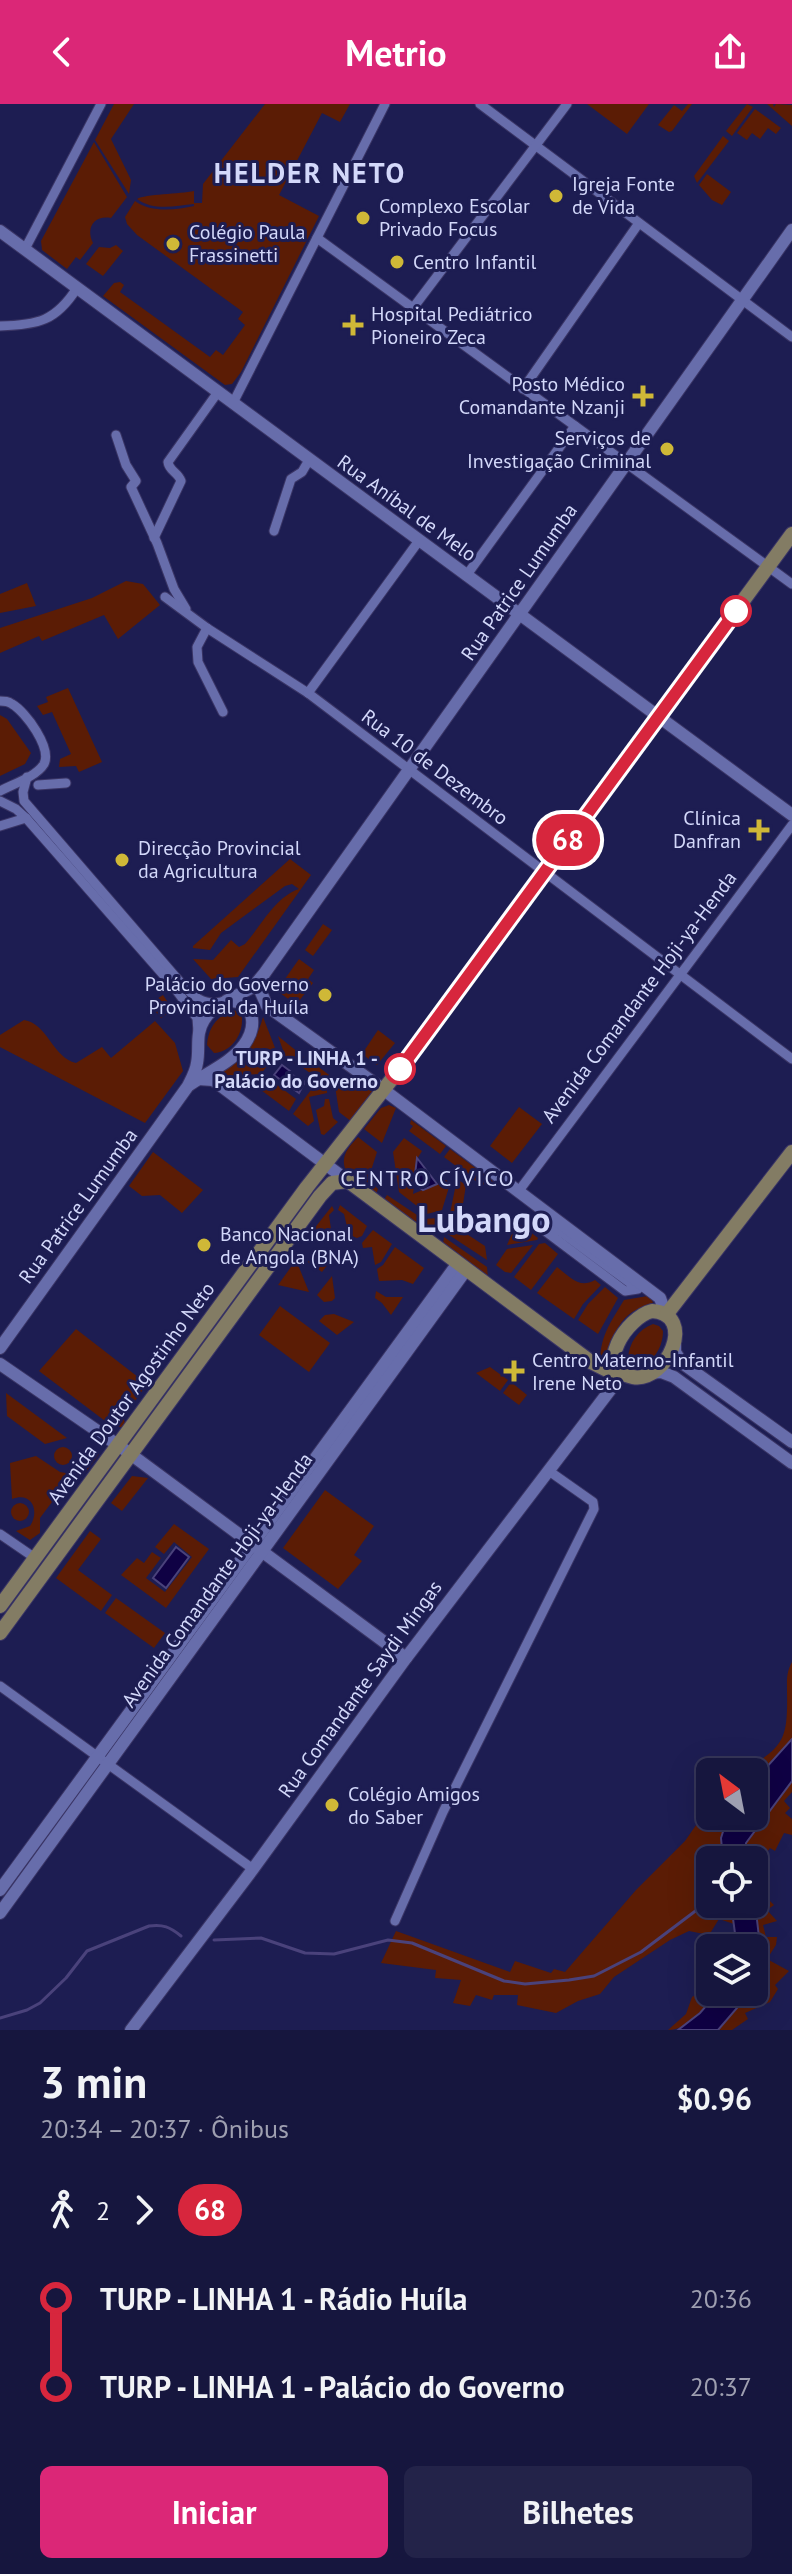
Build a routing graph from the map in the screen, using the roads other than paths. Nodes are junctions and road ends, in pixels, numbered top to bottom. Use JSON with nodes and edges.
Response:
{"nodes":[{"id":1,"x":101,"y":104,"type":"edge"},
{"id":2,"x":385,"y":104,"type":"edge"},
{"id":3,"x":480,"y":104,"type":"edge"},
{"id":4,"x":567,"y":104,"type":"edge"},
{"id":5,"x":536,"y":145,"type":"junction"},
{"id":6,"x":639,"y":223,"type":"junction"},
{"id":7,"x":792,"y":230,"type":"edge"},
{"id":8,"x":0,"y":231,"type":"edge"},
{"id":9,"x":317,"y":238,"type":"junction"},
{"id":10,"x":25,"y":249,"type":"junction"},
{"id":11,"x":77,"y":288,"type":"junction"},
{"id":12,"x":743,"y":300,"type":"junction"},
{"id":13,"x":413,"y":308,"type":"junction"},
{"id":14,"x":0,"y":326,"type":"edge"},
{"id":15,"x":792,"y":337,"type":"edge"},
{"id":16,"x":523,"y":389,"type":"junction"},
{"id":17,"x":218,"y":392,"type":"junction"},
{"id":18,"x":233,"y":403,"type":"junction"},
{"id":19,"x":575,"y":426,"type":"junction"},
{"id":20,"x":116,"y":435,"type":"dead end"},
{"id":21,"x":309,"y":460,"type":"junction"},
{"id":22,"x":627,"y":464,"type":"junction"},
{"id":23,"x":274,"y":531,"type":"dead end"},
{"id":24,"x":792,"y":534,"type":"edge"},
{"id":25,"x":154,"y":538,"type":"junction"},
{"id":26,"x":418,"y":542,"type":"junction"},
{"id":27,"x":768,"y":567,"type":"junction"},
{"id":28,"x":466,"y":576,"type":"junction"},
{"id":29,"x":792,"y":584,"type":"edge"},
{"id":30,"x":165,"y":597,"type":"dead end"},
{"id":31,"x":190,"y":616,"type":"junction"},
{"id":32,"x":520,"y":616,"type":"junction"},
{"id":33,"x":207,"y":628,"type":"junction"},
{"id":34,"x":308,"y":693,"type":"junction"},
{"id":35,"x":0,"y":701,"type":"edge"},
{"id":36,"x":223,"y":712,"type":"dead end"},
{"id":37,"x":658,"y":717,"type":"junction"},
{"id":38,"x":410,"y":771,"type":"junction"},
{"id":39,"x":27,"y":777,"type":"junction"},
{"id":40,"x":66,"y":783,"type":"dead end"},
{"id":41,"x":38,"y":785,"type":"dead end"},
{"id":42,"x":0,"y":791,"type":"edge"},
{"id":43,"x":0,"y":801,"type":"edge"},
{"id":44,"x":792,"y":815,"type":"edge"},
{"id":45,"x":26,"y":818,"type":"junction"},
{"id":46,"x":792,"y":825,"type":"edge"},
{"id":47,"x":0,"y":826,"type":"edge"},
{"id":48,"x":544,"y":872,"type":"junction"},
{"id":49,"x":277,"y":956,"type":"junction"},
{"id":50,"x":680,"y":975,"type":"junction"},
{"id":51,"x":260,"y":990,"type":"junction"},
{"id":52,"x":226,"y":1001,"type":"junction"},
{"id":53,"x":267,"y":1006,"type":"junction"},
{"id":54,"x":250,"y":1012,"type":"junction"},
{"id":55,"x":198,"y":1042,"type":"junction"},
{"id":56,"x":792,"y":1059,"type":"edge"},
{"id":57,"x":226,"y":1061,"type":"junction"},
{"id":58,"x":193,"y":1083,"type":"junction"},
{"id":59,"x":384,"y":1090,"type":"junction"},
{"id":60,"x":792,"y":1152,"type":"edge"},
{"id":61,"x":325,"y":1164,"type":"junction"},
{"id":62,"x":348,"y":1181,"type":"junction"},
{"id":63,"x":518,"y":1192,"type":"junction"},
{"id":64,"x":533,"y":1222,"type":"joint"},
{"id":65,"x":462,"y":1266,"type":"junction"},
{"id":66,"x":666,"y":1315,"type":"junction"},
{"id":67,"x":675,"y":1340,"type":"junction"},
{"id":68,"x":0,"y":1348,"type":"edge"},
{"id":69,"x":0,"y":1364,"type":"edge"},
{"id":70,"x":623,"y":1373,"type":"junction"},
{"id":71,"x":650,"y":1373,"type":"junction"},
{"id":72,"x":792,"y":1442,"type":"edge"},
{"id":73,"x":118,"y":1444,"type":"junction"},
{"id":74,"x":132,"y":1455,"type":"junction"},
{"id":75,"x":792,"y":1463,"type":"edge"},
{"id":76,"x":549,"y":1471,"type":"junction"},
{"id":77,"x":0,"y":1534,"type":"edge"},
{"id":78,"x":252,"y":1543,"type":"junction"},
{"id":79,"x":263,"y":1552,"type":"junction"},
{"id":80,"x":35,"y":1558,"type":"junction"},
{"id":81,"x":0,"y":1606,"type":"edge"},
{"id":82,"x":0,"y":1633,"type":"edge"},
{"id":83,"x":406,"y":1658,"type":"junction"},
{"id":84,"x":0,"y":1686,"type":"edge"},
{"id":85,"x":97,"y":1756,"type":"junction"},
{"id":86,"x":108,"y":1764,"type":"junction"},
{"id":87,"x":253,"y":1869,"type":"junction"},
{"id":88,"x":0,"y":1890,"type":"edge"},
{"id":89,"x":0,"y":1913,"type":"edge"},
{"id":90,"x":395,"y":1921,"type":"dead end"},
{"id":91,"x":131,"y":2030,"type":"edge"}],
"edges":[{"from":1,"to":10,"type":"street"},
{"from":2,"to":9,"type":"street"},
{"from":3,"to":5,"type":"street"},
{"from":4,"to":5,"type":"street"},
{"from":5,"to":6,"type":"street"},
{"from":5,"to":13,"type":"street"},
{"from":6,"to":12,"type":"street"},
{"from":6,"to":16,"type":"street"},
{"from":7,"to":12,"type":"street","name":"Rua Patrice Lumumba"},
{"from":8,"to":10,"type":"street","name":"Rua Aníbal de Melo"},
{"from":9,"to":13,"type":"street"},
{"from":9,"to":18,"type":"street"},
{"from":10,"to":11,"type":"street","name":"Rua Aníbal de Melo"},
{"from":11,"to":14,"type":"street"},
{"from":11,"to":17,"type":"street","name":"Rua Aníbal de Melo"},
{"from":12,"to":15,"type":"street"},
{"from":12,"to":22,"type":"street","name":"Rua Patrice Lumumba"},
{"from":13,"to":16,"type":"street"},
{"from":16,"to":19,"type":"street"},
{"from":17,"to":18,"type":"street","name":"Rua Aníbal de Melo"},
{"from":17,"to":25,"type":"street"},
{"from":18,"to":21,"type":"street","name":"Rua Aníbal de Melo"},
{"from":19,"to":22,"type":"street"},
{"from":19,"to":28,"type":"street"},
{"from":20,"to":25,"type":"street"},
{"from":21,"to":23,"type":"street"},
{"from":21,"to":26,"type":"street","name":"Rua Aníbal de Melo"},
{"from":22,"to":27,"type":"street"},
{"from":22,"to":32,"type":"street","name":"Rua Patrice Lumumba"},
{"from":24,"to":27,"type":"main road","name":"Avenida Doutor Agostinho Neto"},
{"from":25,"to":31,"type":"street"},
{"from":26,"to":28,"type":"street","name":"Rua Aníbal de Melo"},
{"from":26,"to":34,"type":"street"},
{"from":27,"to":29,"type":"street"},
{"from":27,"to":37,"type":"main road","name":"Avenida Doutor Agostinho Neto"},
{"from":28,"to":32,"type":"street","name":"Rua Aníbal de Melo"},
{"from":30,"to":31,"type":"street","name":"Rua 10 de Dezembro"},
{"from":31,"to":33,"type":"street","name":"Rua 10 de Dezembro"},
{"from":32,"to":37,"type":"street","name":"Rua Aníbal de Melo"},
{"from":32,"to":38,"type":"street","name":"Rua Patrice Lumumba"},
{"from":33,"to":34,"type":"street","name":"Rua 10 de Dezembro"},
{"from":33,"to":36,"type":"street"},
{"from":34,"to":38,"type":"street","name":"Rua 10 de Dezembro"},
{"from":35,"to":39,"type":"street"},
{"from":37,"to":44,"type":"street","name":"Rua Aníbal de Melo"},
{"from":37,"to":48,"type":"main road","name":"Avenida Doutor Agostinho Neto"},
{"from":38,"to":48,"type":"street","name":"Rua 10 de Dezembro"},
{"from":38,"to":49,"type":"street","name":"Rua Patrice Lumumba"},
{"from":39,"to":42,"type":"street"},
{"from":39,"to":52,"type":"street"},
{"from":40,"to":41,"type":"street"},
{"from":43,"to":45,"type":"street"},
{"from":45,"to":47,"type":"street"},
{"from":45,"to":55,"type":"street"},
{"from":46,"to":50,"type":"street","name":"Avenida Comandante Hoji-ya-Henda"},
{"from":48,"to":50,"type":"street","name":"Rua 10 de Dezembro"},
{"from":48,"to":59,"type":"main road","name":"Avenida Doutor Agostinho Neto"},
{"from":49,"to":51,"type":"street","name":"Rua Patrice Lumumba"},
{"from":49,"to":52,"type":"street","name":"Rua Patrice Lumumba"},
{"from":50,"to":56,"type":"street","name":"Rua 10 de Dezembro"},
{"from":50,"to":63,"type":"street","name":"Avenida Comandante Hoji-ya-Henda"},
{"from":51,"to":53,"type":"street"},
{"from":51,"to":54,"type":"street","name":"Rua Patrice Lumumba"},
{"from":52,"to":54,"type":"street"},
{"from":52,"to":55,"type":"street"},
{"from":53,"to":54,"type":"street"},
{"from":53,"to":59,"type":"street"},
{"from":54,"to":57,"type":"street"},
{"from":55,"to":57,"type":"street"},
{"from":55,"to":58,"type":"street","name":"Rua Patrice Lumumba"},
{"from":57,"to":58,"type":"street","name":"Rua Patrice Lumumba"},
{"from":58,"to":61,"type":"street"},
{"from":58,"to":68,"type":"street","name":"Rua Patrice Lumumba"},
{"from":59,"to":61,"type":"main road","name":"Avenida Doutor Agostinho Neto"},
{"from":59,"to":63,"type":"street"},
{"from":60,"to":66,"type":"main road"},
{"from":61,"to":62,"type":"street"},
{"from":61,"to":73,"type":"main road","name":"Avenida Doutor Agostinho Neto"},
{"from":62,"to":65,"type":"main road"},
{"from":62,"to":74,"type":"main road","name":"Avenida Doutor Agostinho Neto"},
{"from":63,"to":66,"type":"street"},
{"from":64,"to":64,"type":"street"},
{"from":65,"to":70,"type":"main road"},
{"from":65,"to":78,"type":"street","name":"Avenida Comandante Hoji-ya-Henda"},
{"from":65,"to":79,"type":"street","name":"Avenida Comandante Hoji-ya-Henda"},
{"from":66,"to":67,"type":"main road"},
{"from":66,"to":70,"type":"main road"},
{"from":67,"to":71,"type":"main road"},
{"from":67,"to":72,"type":"street"},
{"from":69,"to":73,"type":"street"},
{"from":70,"to":71,"type":"main road"},
{"from":70,"to":76,"type":"street","name":"Rua Comandante Saydi Mingas"},
{"from":71,"to":75,"type":"street"},
{"from":73,"to":74,"type":"street"},
{"from":73,"to":80,"type":"main road","name":"Avenida Doutor Agostinho Neto"},
{"from":74,"to":78,"type":"street"},
{"from":74,"to":82,"type":"main road","name":"Avenida Doutor Agostinho Neto"},
{"from":76,"to":83,"type":"street","name":"Rua Comandante Saydi Mingas"},
{"from":76,"to":90,"type":"street"},
{"from":77,"to":80,"type":"street"},
{"from":78,"to":79,"type":"street"},
{"from":78,"to":85,"type":"street","name":"Avenida Comandante Hoji-ya-Henda"},
{"from":79,"to":83,"type":"street"},
{"from":79,"to":86,"type":"street","name":"Avenida Comandante Hoji-ya-Henda"},
{"from":80,"to":81,"type":"main road","name":"Avenida Doutor Agostinho Neto"},
{"from":83,"to":87,"type":"street","name":"Rua Comandante Saydi Mingas"},
{"from":84,"to":85,"type":"street"},
{"from":85,"to":86,"type":"street"},
{"from":85,"to":88,"type":"street","name":"Avenida Comandante Hoji-ya-Henda"},
{"from":86,"to":87,"type":"street"},
{"from":86,"to":89,"type":"street","name":"Avenida Comandante Hoji-ya-Henda"},
{"from":87,"to":91,"type":"street","name":"Rua Comandante Saydi Mingas"}]}
